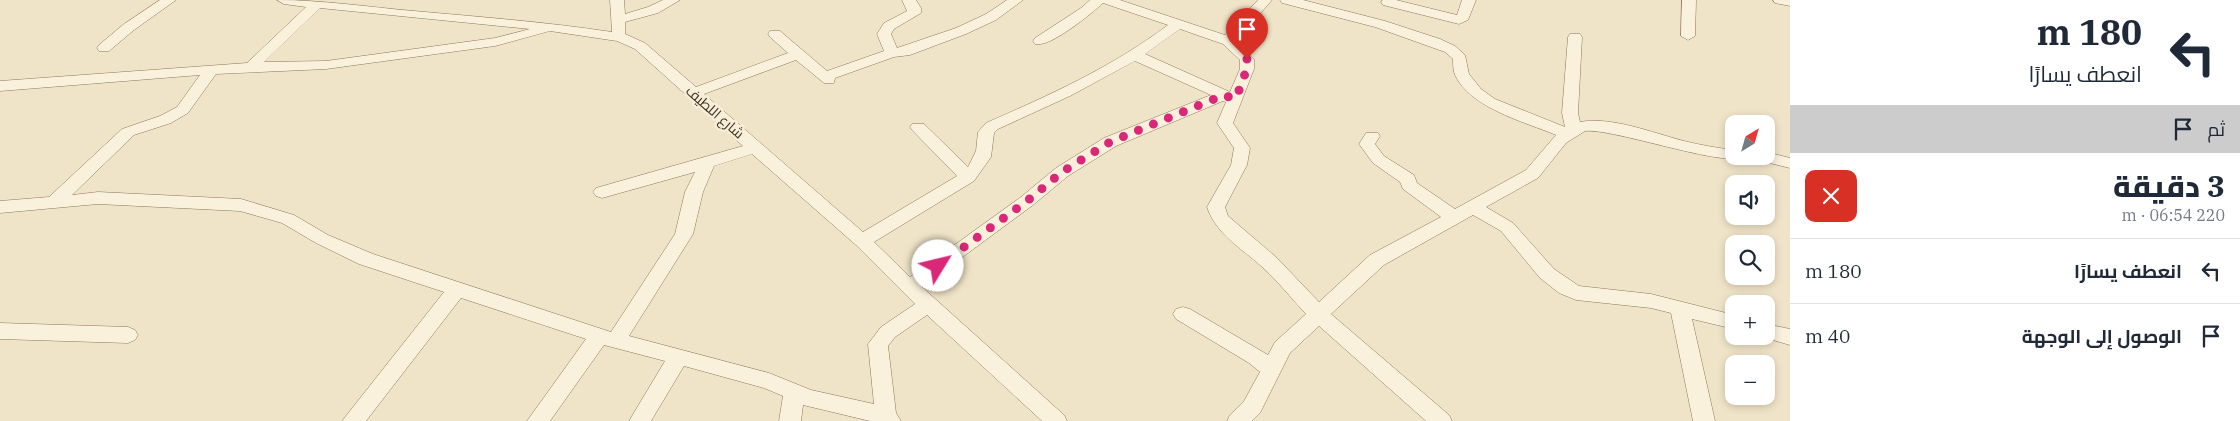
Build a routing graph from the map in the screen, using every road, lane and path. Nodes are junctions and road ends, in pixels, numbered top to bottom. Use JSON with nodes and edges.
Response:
{"nodes":[{"id":1,"x":169,"y":0,"type":"edge"},
{"id":2,"x":284,"y":0,"type":"edge"},
{"id":3,"x":617,"y":0,"type":"edge"},
{"id":4,"x":673,"y":0,"type":"edge"},
{"id":5,"x":909,"y":0,"type":"edge"},
{"id":6,"x":1016,"y":0,"type":"edge"},
{"id":7,"x":1098,"y":0,"type":"edge"},
{"id":8,"x":1107,"y":0,"type":"edge"},
{"id":9,"x":1265,"y":0,"type":"edge"},
{"id":10,"x":1287,"y":0,"type":"edge"},
{"id":11,"x":1469,"y":0,"type":"edge"},
{"id":12,"x":1689,"y":0,"type":"edge"},
{"id":13,"x":1780,"y":0,"type":"edge"},
{"id":14,"x":1389,"y":1,"type":"edge"},
{"id":15,"x":325,"y":2,"type":"edge"},
{"id":16,"x":1790,"y":2,"type":"edge"},
{"id":17,"x":618,"y":20,"type":"junction"},
{"id":18,"x":1178,"y":24,"type":"junction"},
{"id":19,"x":1380,"y":24,"type":"junction"},
{"id":20,"x":552,"y":27,"type":"junction"},
{"id":21,"x":775,"y":34,"type":"dead end"},
{"id":22,"x":1688,"y":36,"type":"dead end"},
{"id":23,"x":620,"y":37,"type":"junction"},
{"id":24,"x":1575,"y":37,"type":"dead end"},
{"id":25,"x":1040,"y":41,"type":"dead end"},
{"id":26,"x":1228,"y":41,"type":"junction"},
{"id":27,"x":104,"y":48,"type":"dead end"},
{"id":28,"x":892,"y":53,"type":"junction"},
{"id":29,"x":798,"y":54,"type":"junction"},
{"id":30,"x":1135,"y":55,"type":"junction"},
{"id":31,"x":251,"y":66,"type":"junction"},
{"id":32,"x":211,"y":70,"type":"junction"},
{"id":33,"x":0,"y":86,"type":"edge"},
{"id":34,"x":693,"y":93,"type":"junction"},
{"id":35,"x":1229,"y":97,"type":"junction"},
{"id":36,"x":918,"y":127,"type":"dead end"},
{"id":37,"x":1571,"y":132,"type":"junction"},
{"id":38,"x":1372,"y":136,"type":"dead end"},
{"id":39,"x":756,"y":147,"type":"junction"},
{"id":40,"x":1725,"y":154,"type":"edge"},
{"id":41,"x":1775,"y":159,"type":"edge"},
{"id":42,"x":707,"y":163,"type":"junction"},
{"id":43,"x":1790,"y":163,"type":"edge"},
{"id":44,"x":968,"y":177,"type":"junction"},
{"id":45,"x":602,"y":192,"type":"dead end"},
{"id":46,"x":54,"y":202,"type":"junction"},
{"id":47,"x":0,"y":207,"type":"edge"},
{"id":48,"x":1474,"y":208,"type":"junction"},
{"id":49,"x":1455,"y":218,"type":"junction"},
{"id":50,"x":862,"y":241,"type":"junction"},
{"id":51,"x":909,"y":287,"type":"junction"},
{"id":52,"x":457,"y":289,"type":"junction"},
{"id":53,"x":928,"y":304,"type":"junction"},
{"id":54,"x":1680,"y":308,"type":"junction"},
{"id":55,"x":1183,"y":314,"type":"dead end"},
{"id":56,"x":1318,"y":314,"type":"junction"},
{"id":57,"x":1725,"y":320,"type":"edge"},
{"id":58,"x":0,"y":331,"type":"edge"},
{"id":59,"x":1775,"y":333,"type":"edge"},
{"id":60,"x":128,"y":335,"type":"dead end"},
{"id":61,"x":1790,"y":337,"type":"edge"},
{"id":62,"x":607,"y":339,"type":"junction"},
{"id":63,"x":678,"y":358,"type":"junction"},
{"id":64,"x":1272,"y":370,"type":"junction"},
{"id":65,"x":794,"y":392,"type":"junction"},
{"id":66,"x":888,"y":418,"type":"edge"},
{"id":67,"x":353,"y":421,"type":"edge"},
{"id":68,"x":538,"y":421,"type":"edge"},
{"id":69,"x":640,"y":421,"type":"edge"},
{"id":70,"x":790,"y":421,"type":"edge"},
{"id":71,"x":1056,"y":421,"type":"edge"},
{"id":72,"x":1238,"y":421,"type":"edge"},
{"id":73,"x":1440,"y":421,"type":"edge"},
{"id":74,"x":1704,"y":421,"type":"edge"}],
"edges":[{"from":1,"to":27,"type":"street"},
{"from":2,"to":15,"type":"street","name":"شارع اللطيف"},
{"from":3,"to":17,"type":"street"},
{"from":4,"to":17,"type":"street"},
{"from":5,"to":28,"type":"street"},
{"from":6,"to":28,"type":"street"},
{"from":7,"to":25,"type":"street"},
{"from":8,"to":18,"type":"street"},
{"from":9,"to":26,"type":"street"},
{"from":10,"to":19,"type":"street"},
{"from":11,"to":14,"type":"street"},
{"from":12,"to":22,"type":"street"},
{"from":13,"to":16,"type":"street"},
{"from":14,"to":19,"type":"street"},
{"from":15,"to":20,"type":"street","name":"شارع اللطيف"},
{"from":15,"to":31,"type":"street"},
{"from":17,"to":23,"type":"street"},
{"from":18,"to":26,"type":"street"},
{"from":18,"to":30,"type":"street"},
{"from":19,"to":37,"type":"street"},
{"from":20,"to":23,"type":"street","name":"شارع اللطيف"},
{"from":20,"to":31,"type":"street"},
{"from":21,"to":29,"type":"street"},
{"from":23,"to":34,"type":"street","name":"شارع اللطيف"},
{"from":24,"to":37,"type":"street"},
{"from":26,"to":35,"type":"street"},
{"from":28,"to":29,"type":"street"},
{"from":29,"to":34,"type":"street"},
{"from":30,"to":35,"type":"street"},
{"from":30,"to":44,"type":"street"},
{"from":31,"to":32,"type":"street"},
{"from":32,"to":33,"type":"street"},
{"from":32,"to":46,"type":"street"},
{"from":34,"to":39,"type":"street","name":"شارع اللطيف"},
{"from":35,"to":51,"type":"street"},
{"from":35,"to":56,"type":"street"},
{"from":36,"to":44,"type":"street"},
{"from":37,"to":40,"type":"street"},
{"from":37,"to":48,"type":"street"},
{"from":38,"to":49,"type":"street"},
{"from":39,"to":42,"type":"street"},
{"from":39,"to":50,"type":"street","name":"شارع اللطيف"},
{"from":41,"to":43,"type":"street"},
{"from":42,"to":45,"type":"street"},
{"from":42,"to":62,"type":"street"},
{"from":44,"to":50,"type":"street"},
{"from":46,"to":47,"type":"street"},
{"from":46,"to":52,"type":"street"},
{"from":48,"to":49,"type":"street"},
{"from":48,"to":54,"type":"street"},
{"from":49,"to":56,"type":"street"},
{"from":50,"to":51,"type":"street","name":"شارع اللطيف"},
{"from":51,"to":53,"type":"street","name":"شارع اللطيف"},
{"from":52,"to":62,"type":"street"},
{"from":52,"to":67,"type":"street"},
{"from":53,"to":66,"type":"street"},
{"from":53,"to":71,"type":"street","name":"شارع اللطيف"},
{"from":54,"to":57,"type":"street"},
{"from":54,"to":74,"type":"street"},
{"from":55,"to":64,"type":"street"},
{"from":56,"to":64,"type":"street"},
{"from":56,"to":73,"type":"street"},
{"from":58,"to":60,"type":"street"},
{"from":59,"to":61,"type":"street"},
{"from":62,"to":63,"type":"street"},
{"from":62,"to":68,"type":"street"},
{"from":63,"to":65,"type":"street"},
{"from":63,"to":69,"type":"street"},
{"from":64,"to":72,"type":"street"},
{"from":65,"to":66,"type":"street"},
{"from":65,"to":70,"type":"street"}]}
